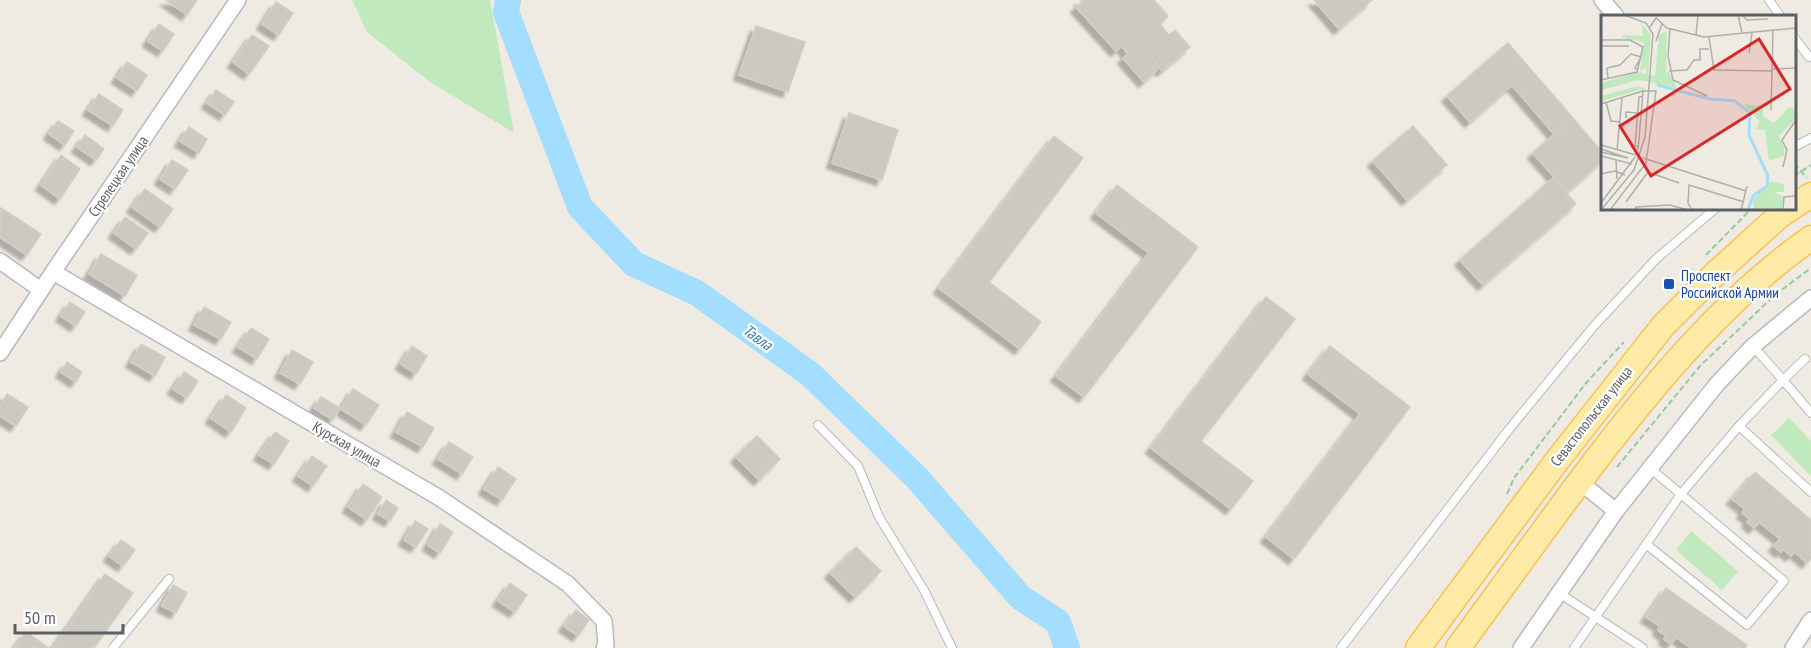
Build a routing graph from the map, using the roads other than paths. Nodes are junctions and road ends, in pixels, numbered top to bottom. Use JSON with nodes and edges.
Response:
{"nodes":[{"id":1,"x":238,"y":0,"type":"edge"},
{"id":2,"x":1602,"y":0,"type":"edge"},
{"id":3,"x":1769,"y":0,"type":"edge"},
{"id":4,"x":1615,"y":15,"type":"edge"},
{"id":5,"x":1779,"y":15,"type":"edge"},
{"id":6,"x":1796,"y":39,"type":"edge"},
{"id":7,"x":1811,"y":56,"type":"edge"},
{"id":8,"x":1811,"y":138,"type":"edge"},
{"id":9,"x":1796,"y":146,"type":"edge"},
{"id":10,"x":1811,"y":195,"type":"edge"},
{"id":11,"x":1796,"y":203,"type":"edge"},
{"id":12,"x":1714,"y":210,"type":"edge"},
{"id":13,"x":1784,"y":210,"type":"edge"},
{"id":14,"x":1811,"y":238,"type":"edge"},
{"id":15,"x":0,"y":261,"type":"edge"},
{"id":16,"x":53,"y":272,"type":"junction"},
{"id":17,"x":41,"y":290,"type":"junction"},
{"id":18,"x":1811,"y":298,"type":"edge"},
{"id":19,"x":1753,"y":346,"type":"junction"},
{"id":20,"x":0,"y":353,"type":"edge"},
{"id":21,"x":1805,"y":359,"type":"dead end"},
{"id":22,"x":1783,"y":380,"type":"junction"},
{"id":23,"x":1811,"y":413,"type":"edge"},
{"id":24,"x":818,"y":425,"type":"dead end"},
{"id":25,"x":1739,"y":426,"type":"junction"},
{"id":26,"x":1650,"y":469,"type":"junction"},
{"id":27,"x":1580,"y":482,"type":"junction"},
{"id":28,"x":1811,"y":492,"type":"edge"},
{"id":29,"x":1681,"y":494,"type":"junction"},
{"id":30,"x":1616,"y":511,"type":"junction"},
{"id":31,"x":1646,"y":544,"type":"junction"},
{"id":32,"x":169,"y":579,"type":"dead end"},
{"id":33,"x":1559,"y":593,"type":"junction"},
{"id":34,"x":1595,"y":616,"type":"junction"},
{"id":35,"x":1811,"y":620,"type":"edge"},
{"id":36,"x":114,"y":648,"type":"edge"},
{"id":37,"x":604,"y":648,"type":"edge"},
{"id":38,"x":952,"y":648,"type":"edge"},
{"id":39,"x":1341,"y":648,"type":"edge"},
{"id":40,"x":1418,"y":648,"type":"edge"},
{"id":41,"x":1458,"y":648,"type":"edge"},
{"id":42,"x":1521,"y":648,"type":"edge"},
{"id":43,"x":1574,"y":648,"type":"edge"},
{"id":44,"x":1643,"y":648,"type":"edge"},
{"id":45,"x":1793,"y":648,"type":"edge"}],
"edges":[{"from":1,"to":16,"type":"street","name":"Стрелецкая улица"},
{"from":2,"to":4,"type":"street"},
{"from":3,"to":5,"type":"lane"},
{"from":6,"to":7,"type":"lane"},
{"from":8,"to":9,"type":"lane"},
{"from":10,"to":11,"type":"main road","name":"Севастопольская улица"},
{"from":12,"to":39,"type":"lane"},
{"from":13,"to":40,"type":"main road","name":"Севастопольская улица"},
{"from":14,"to":27,"type":"main road","name":"Севастопольская улица"},
{"from":15,"to":17,"type":"street"},
{"from":16,"to":17,"type":"street","name":"Стрелецкая улица"},
{"from":16,"to":37,"type":"street","name":"Курская улица"},
{"from":17,"to":20,"type":"street","name":"Стрелецкая улица"},
{"from":18,"to":19,"type":"street"},
{"from":19,"to":22,"type":"lane"},
{"from":19,"to":26,"type":"street"},
{"from":21,"to":22,"type":"lane"},
{"from":22,"to":23,"type":"lane"},
{"from":22,"to":25,"type":"lane"},
{"from":24,"to":38,"type":"lane"},
{"from":25,"to":28,"type":"lane"},
{"from":25,"to":29,"type":"lane"},
{"from":26,"to":29,"type":"lane"},
{"from":26,"to":30,"type":"street"},
{"from":27,"to":30,"type":"street"},
{"from":27,"to":41,"type":"main road","name":"Севастопольская улица"},
{"from":29,"to":31,"type":"lane"},
{"from":29,"to":31,"type":"lane"},
{"from":30,"to":33,"type":"street"},
{"from":31,"to":34,"type":"lane"},
{"from":32,"to":36,"type":"lane"},
{"from":33,"to":34,"type":"lane"},
{"from":33,"to":42,"type":"street"},
{"from":34,"to":43,"type":"lane"},
{"from":34,"to":44,"type":"lane"},
{"from":35,"to":45,"type":"street"}]}
